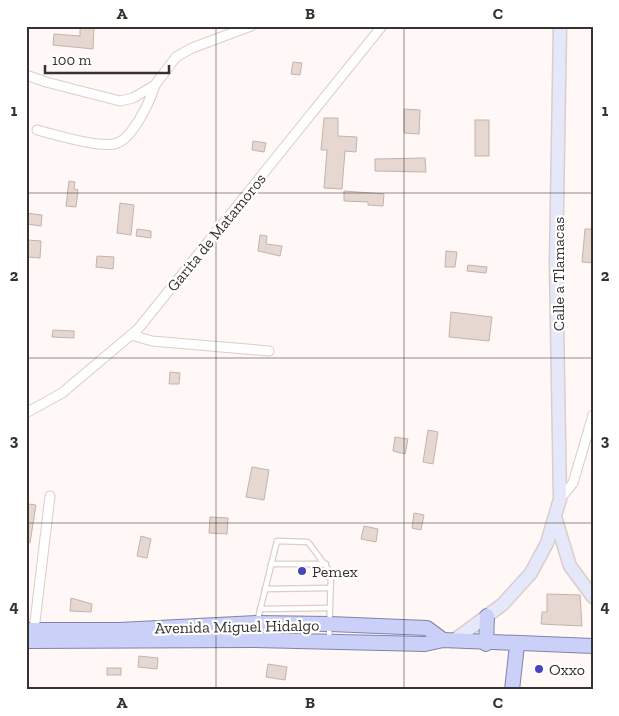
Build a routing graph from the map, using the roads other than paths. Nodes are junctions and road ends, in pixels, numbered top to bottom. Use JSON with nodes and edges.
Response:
{"nodes":[{"id":1,"x":251,"y":26,"type":"edge"},
{"id":2,"x":382,"y":26,"type":"edge"},
{"id":3,"x":560,"y":26,"type":"edge"},
{"id":4,"x":26,"y":75,"type":"edge"},
{"id":5,"x":152,"y":88,"type":"junction"},
{"id":6,"x":37,"y":130,"type":"dead end"},
{"id":7,"x":132,"y":335,"type":"junction"},
{"id":8,"x":269,"y":351,"type":"dead end"},
{"id":9,"x":26,"y":413,"type":"edge"},
{"id":10,"x":593,"y":415,"type":"edge"},
{"id":11,"x":50,"y":496,"type":"dead end"},
{"id":12,"x":560,"y":499,"type":"junction"},
{"id":13,"x":556,"y":520,"type":"junction"},
{"id":14,"x":271,"y":564,"type":"junction"},
{"id":15,"x":326,"y":564,"type":"junction"},
{"id":16,"x":330,"y":588,"type":"junction"},
{"id":17,"x":265,"y":589,"type":"junction"},
{"id":18,"x":593,"y":597,"type":"edge"},
{"id":19,"x":329,"y":608,"type":"junction"},
{"id":20,"x":260,"y":609,"type":"junction"},
{"id":21,"x":487,"y":616,"type":"junction"},
{"id":22,"x":257,"y":623,"type":"junction"},
{"id":23,"x":330,"y":624,"type":"junction"},
{"id":24,"x":29,"y":633,"type":"edge"},
{"id":25,"x":119,"y":635,"type":"junction"},
{"id":26,"x":253,"y":640,"type":"junction"},
{"id":27,"x":448,"y":640,"type":"junction"},
{"id":28,"x":329,"y":641,"type":"junction"},
{"id":29,"x":486,"y":644,"type":"junction"},
{"id":30,"x":517,"y":645,"type":"junction"},
{"id":31,"x":593,"y":646,"type":"edge"},
{"id":32,"x":512,"y":690,"type":"edge"}],
"edges":[{"from":1,"to":5,"type":"street"},
{"from":2,"to":7,"type":"street","name":"Garita de Matamoros"},
{"from":3,"to":12,"type":"main road","name":"Calle a Tlamacas"},
{"from":4,"to":5,"type":"street"},
{"from":5,"to":6,"type":"street"},
{"from":7,"to":8,"type":"street"},
{"from":7,"to":9,"type":"street","name":"Garita de Matamoros"},
{"from":10,"to":12,"type":"street"},
{"from":11,"to":24,"type":"street"},
{"from":12,"to":13,"type":"main road","name":"Calle a Tlamacas"},
{"from":13,"to":18,"type":"main road"},
{"from":13,"to":21,"type":"main road","name":"Calle a Tlamacas"},
{"from":14,"to":15,"type":"lane"},
{"from":14,"to":15,"type":"lane"},
{"from":14,"to":17,"type":"lane"},
{"from":15,"to":16,"type":"lane"},
{"from":16,"to":17,"type":"lane"},
{"from":16,"to":19,"type":"lane"},
{"from":17,"to":20,"type":"lane"},
{"from":19,"to":20,"type":"lane"},
{"from":19,"to":23,"type":"lane"},
{"from":20,"to":22,"type":"lane"},
{"from":21,"to":27,"type":"main road","name":"Calle a Tlamacas"},
{"from":21,"to":29,"type":"main road"},
{"from":22,"to":23,"type":"main road","name":"Avenida Miguel Hidalgo"},
{"from":22,"to":25,"type":"main road","name":"Avenida Miguel Hidalgo"},
{"from":22,"to":26,"type":"lane"},
{"from":23,"to":27,"type":"main road","name":"Avenida Miguel Hidalgo"},
{"from":23,"to":28,"type":"lane"},
{"from":24,"to":25,"type":"main road","name":"Avenida Miguel Hidalgo"},
{"from":25,"to":26,"type":"main road","name":"Avenida Miguel Hidalgo"},
{"from":26,"to":28,"type":"main road","name":"Avenida Miguel Hidalgo"},
{"from":27,"to":28,"type":"main road","name":"Avenida Miguel Hidalgo"},
{"from":27,"to":29,"type":"main road","name":"Avenida Miguel Hidalgo"},
{"from":29,"to":30,"type":"main road","name":"Avenida Miguel Hidalgo"},
{"from":30,"to":31,"type":"main road","name":"Avenida Miguel Hidalgo"},
{"from":30,"to":32,"type":"main road"}]}
